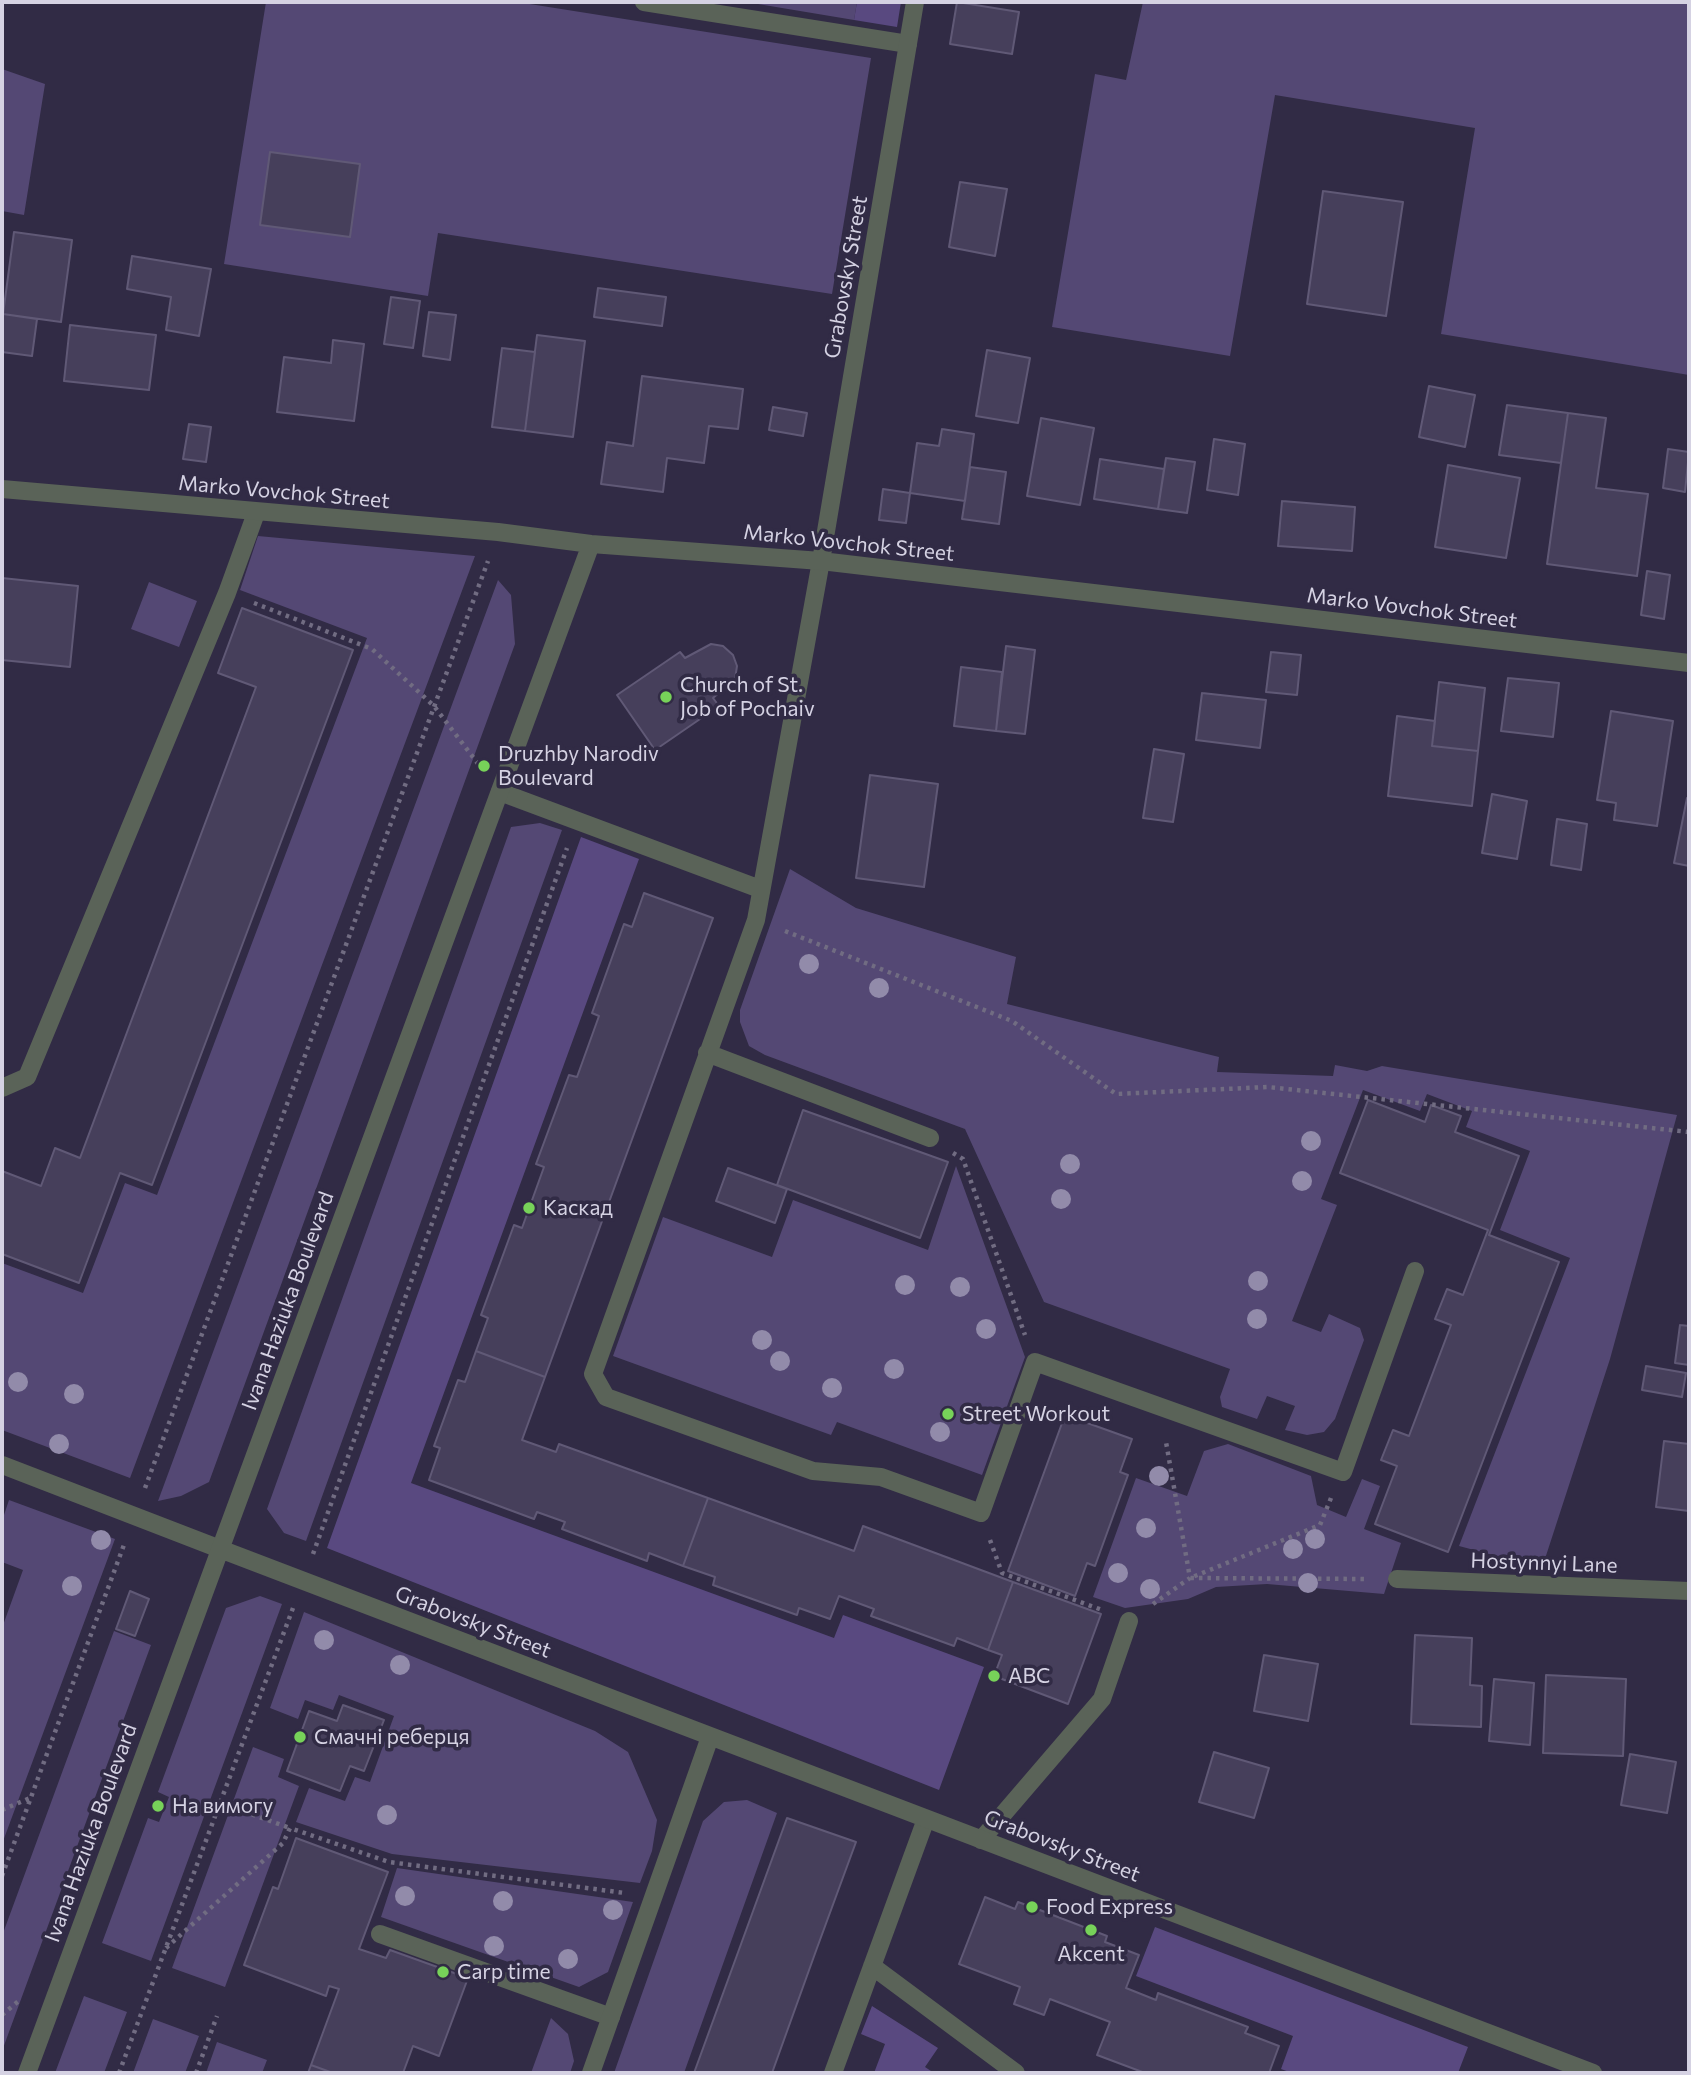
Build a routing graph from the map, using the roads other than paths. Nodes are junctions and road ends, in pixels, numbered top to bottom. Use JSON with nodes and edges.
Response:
{"nodes":[{"id":1,"x":644,"y":2,"type":"edge"},
{"id":2,"x":915,"y":2,"type":"edge"},
{"id":3,"x":908,"y":44,"type":"junction"},
{"id":4,"x":2,"y":489,"type":"edge"},
{"id":5,"x":256,"y":513,"type":"junction"},
{"id":6,"x":591,"y":544,"type":"junction"},
{"id":7,"x":821,"y":561,"type":"junction"},
{"id":8,"x":1689,"y":663,"type":"edge"},
{"id":9,"x":500,"y":792,"type":"junction"},
{"id":10,"x":760,"y":889,"type":"junction"},
{"id":11,"x":707,"y":1052,"type":"junction"},
{"id":12,"x":2,"y":1088,"type":"edge"},
{"id":13,"x":930,"y":1139,"type":"road end"},
{"id":14,"x":1415,"y":1270,"type":"dead end"},
{"id":15,"x":2,"y":1465,"type":"edge"},
{"id":16,"x":220,"y":1549,"type":"junction"},
{"id":17,"x":1397,"y":1579,"type":"road end"},
{"id":18,"x":1689,"y":1591,"type":"edge"},
{"id":19,"x":1129,"y":1620,"type":"road end"},
{"id":20,"x":710,"y":1737,"type":"junction"},
{"id":21,"x":926,"y":1819,"type":"junction"},
{"id":22,"x":981,"y":1840,"type":"junction"},
{"id":23,"x":380,"y":1934,"type":"dead end"},
{"id":24,"x":873,"y":1966,"type":"junction"},
{"id":25,"x":611,"y":2017,"type":"junction"},
{"id":26,"x":27,"y":2073,"type":"edge"},
{"id":27,"x":591,"y":2073,"type":"edge"},
{"id":28,"x":833,"y":2073,"type":"edge"},
{"id":29,"x":1016,"y":2073,"type":"edge"},
{"id":30,"x":1593,"y":2073,"type":"edge"}],
"edges":[{"from":1,"to":3,"type":"street"},
{"from":2,"to":3,"type":"street","name":"Grabovsky Street"},
{"from":3,"to":7,"type":"street","name":"Grabovsky Street"},
{"from":4,"to":5,"type":"street","name":"Marko Vovchok Street"},
{"from":5,"to":6,"type":"street","name":"Marko Vovchok Street"},
{"from":5,"to":12,"type":"street"},
{"from":6,"to":7,"type":"street","name":"Marko Vovchok Street"},
{"from":6,"to":9,"type":"street","name":"Ivana Haziuka Boulevard"},
{"from":7,"to":8,"type":"street","name":"Marko Vovchok Street"},
{"from":7,"to":10,"type":"street","name":"Grabovsky Street"},
{"from":9,"to":10,"type":"street"},
{"from":9,"to":16,"type":"street","name":"Ivana Haziuka Boulevard"},
{"from":10,"to":11,"type":"street","name":"Grabovsky Street"},
{"from":11,"to":13,"type":"street"},
{"from":11,"to":14,"type":"street","name":"Grabovsky Street"},
{"from":15,"to":16,"type":"street","name":"Grabovsky Street"},
{"from":16,"to":20,"type":"street","name":"Grabovsky Street"},
{"from":16,"to":26,"type":"street","name":"Ivana Haziuka Boulevard"},
{"from":17,"to":18,"type":"street","name":"Hostynnyi Lane"},
{"from":19,"to":22,"type":"street"},
{"from":20,"to":21,"type":"street","name":"Grabovsky Street"},
{"from":20,"to":25,"type":"street"},
{"from":21,"to":22,"type":"street","name":"Grabovsky Street"},
{"from":21,"to":24,"type":"street"},
{"from":22,"to":30,"type":"street","name":"Grabovsky Street"},
{"from":23,"to":25,"type":"street"},
{"from":24,"to":28,"type":"street"},
{"from":24,"to":29,"type":"street"},
{"from":25,"to":27,"type":"street"}]}
